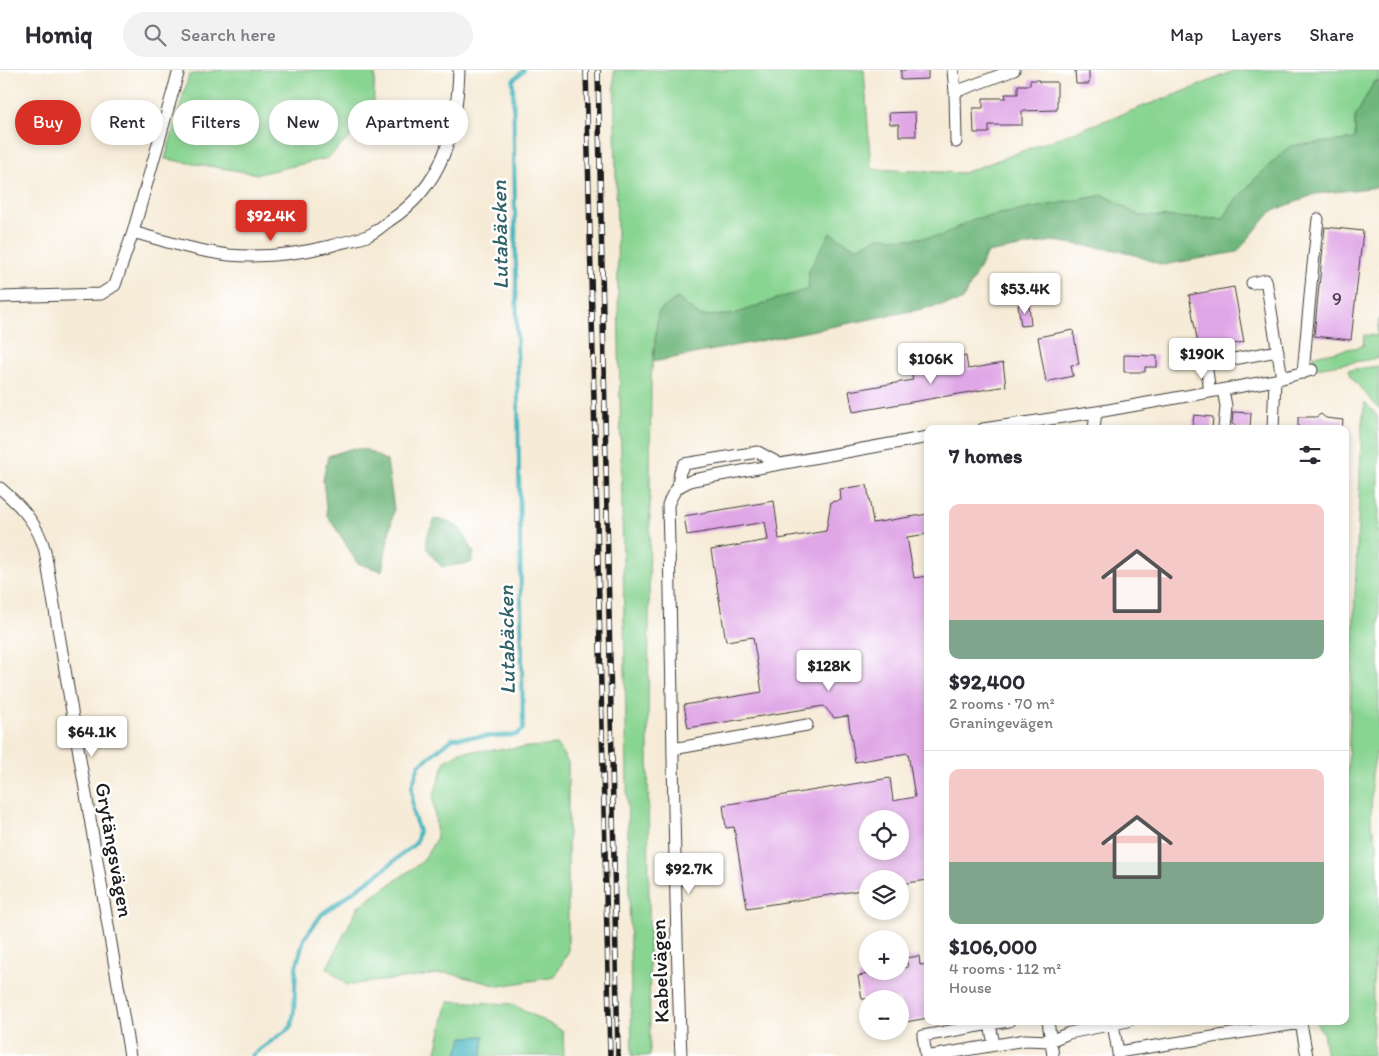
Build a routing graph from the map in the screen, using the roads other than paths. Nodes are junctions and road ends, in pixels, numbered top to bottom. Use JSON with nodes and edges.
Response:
{"nodes":[{"id":1,"x":180,"y":70,"type":"edge"},
{"id":2,"x":459,"y":70,"type":"edge"},
{"id":3,"x":953,"y":70,"type":"edge"},
{"id":4,"x":1014,"y":70,"type":"edge"},
{"id":5,"x":954,"y":92,"type":"junction"},
{"id":6,"x":956,"y":142,"type":"dead end"},
{"id":7,"x":1318,"y":219,"type":"dead end"},
{"id":8,"x":133,"y":232,"type":"junction"},
{"id":9,"x":1252,"y":283,"type":"dead end"},
{"id":10,"x":0,"y":297,"type":"edge"},
{"id":11,"x":1278,"y":351,"type":"junction"},
{"id":12,"x":1279,"y":379,"type":"junction"},
{"id":13,"x":1223,"y":390,"type":"junction"},
{"id":14,"x":1210,"y":392,"type":"junction"},
{"id":15,"x":1096,"y":412,"type":"junction"},
{"id":16,"x":1010,"y":425,"type":"edge"},
{"id":17,"x":1094,"y":425,"type":"edge"},
{"id":18,"x":1224,"y":425,"type":"edge"},
{"id":19,"x":1273,"y":425,"type":"edge"},
{"id":20,"x":924,"y":438,"type":"edge"},
{"id":21,"x":780,"y":464,"type":"junction"},
{"id":22,"x":678,"y":486,"type":"junction"},
{"id":23,"x":0,"y":488,"type":"edge"},
{"id":24,"x":807,"y":724,"type":"dead end"},
{"id":25,"x":673,"y":749,"type":"junction"},
{"id":26,"x":984,"y":1025,"type":"edge"},
{"id":27,"x":990,"y":1025,"type":"edge"},
{"id":28,"x":1048,"y":1025,"type":"edge"},
{"id":29,"x":1108,"y":1025,"type":"edge"},
{"id":30,"x":1113,"y":1025,"type":"edge"},
{"id":31,"x":1271,"y":1025,"type":"edge"},
{"id":32,"x":1301,"y":1025,"type":"edge"},
{"id":33,"x":1241,"y":1027,"type":"edge"},
{"id":34,"x":1050,"y":1042,"type":"junction"},
{"id":35,"x":994,"y":1045,"type":"junction"},
{"id":36,"x":1118,"y":1054,"type":"edge"},
{"id":37,"x":130,"y":1056,"type":"edge"},
{"id":38,"x":681,"y":1056,"type":"edge"},
{"id":39,"x":926,"y":1056,"type":"edge"},
{"id":40,"x":931,"y":1056,"type":"edge"},
{"id":41,"x":1053,"y":1056,"type":"edge"},
{"id":42,"x":1307,"y":1056,"type":"edge"}],
"edges":[{"from":1,"to":8,"type":"street"},
{"from":2,"to":8,"type":"street"},
{"from":3,"to":5,"type":"street"},
{"from":4,"to":5,"type":"street"},
{"from":5,"to":6,"type":"street"},
{"from":7,"to":12,"type":"street"},
{"from":8,"to":10,"type":"street"},
{"from":9,"to":11,"type":"street"},
{"from":11,"to":12,"type":"street"},
{"from":11,"to":14,"type":"street"},
{"from":12,"to":13,"type":"street"},
{"from":12,"to":19,"type":"street"},
{"from":13,"to":14,"type":"street"},
{"from":13,"to":18,"type":"street"},
{"from":14,"to":15,"type":"street"},
{"from":15,"to":16,"type":"street"},
{"from":15,"to":17,"type":"street"},
{"from":20,"to":21,"type":"street"},
{"from":21,"to":22,"type":"street"},
{"from":21,"to":22,"type":"street","name":"Kabelvägen"},
{"from":22,"to":25,"type":"street","name":"Kabelvägen"},
{"from":23,"to":37,"type":"street","name":"Grytängsvägen"},
{"from":24,"to":25,"type":"street"},
{"from":25,"to":38,"type":"street","name":"Kabelvägen"},
{"from":26,"to":39,"type":"street"},
{"from":27,"to":35,"type":"street"},
{"from":28,"to":34,"type":"street"},
{"from":29,"to":34,"type":"street"},
{"from":30,"to":36,"type":"street"},
{"from":31,"to":33,"type":"street"},
{"from":32,"to":42,"type":"street"},
{"from":33,"to":36,"type":"street"},
{"from":34,"to":35,"type":"street"},
{"from":34,"to":41,"type":"street"},
{"from":35,"to":40,"type":"street"}]}
